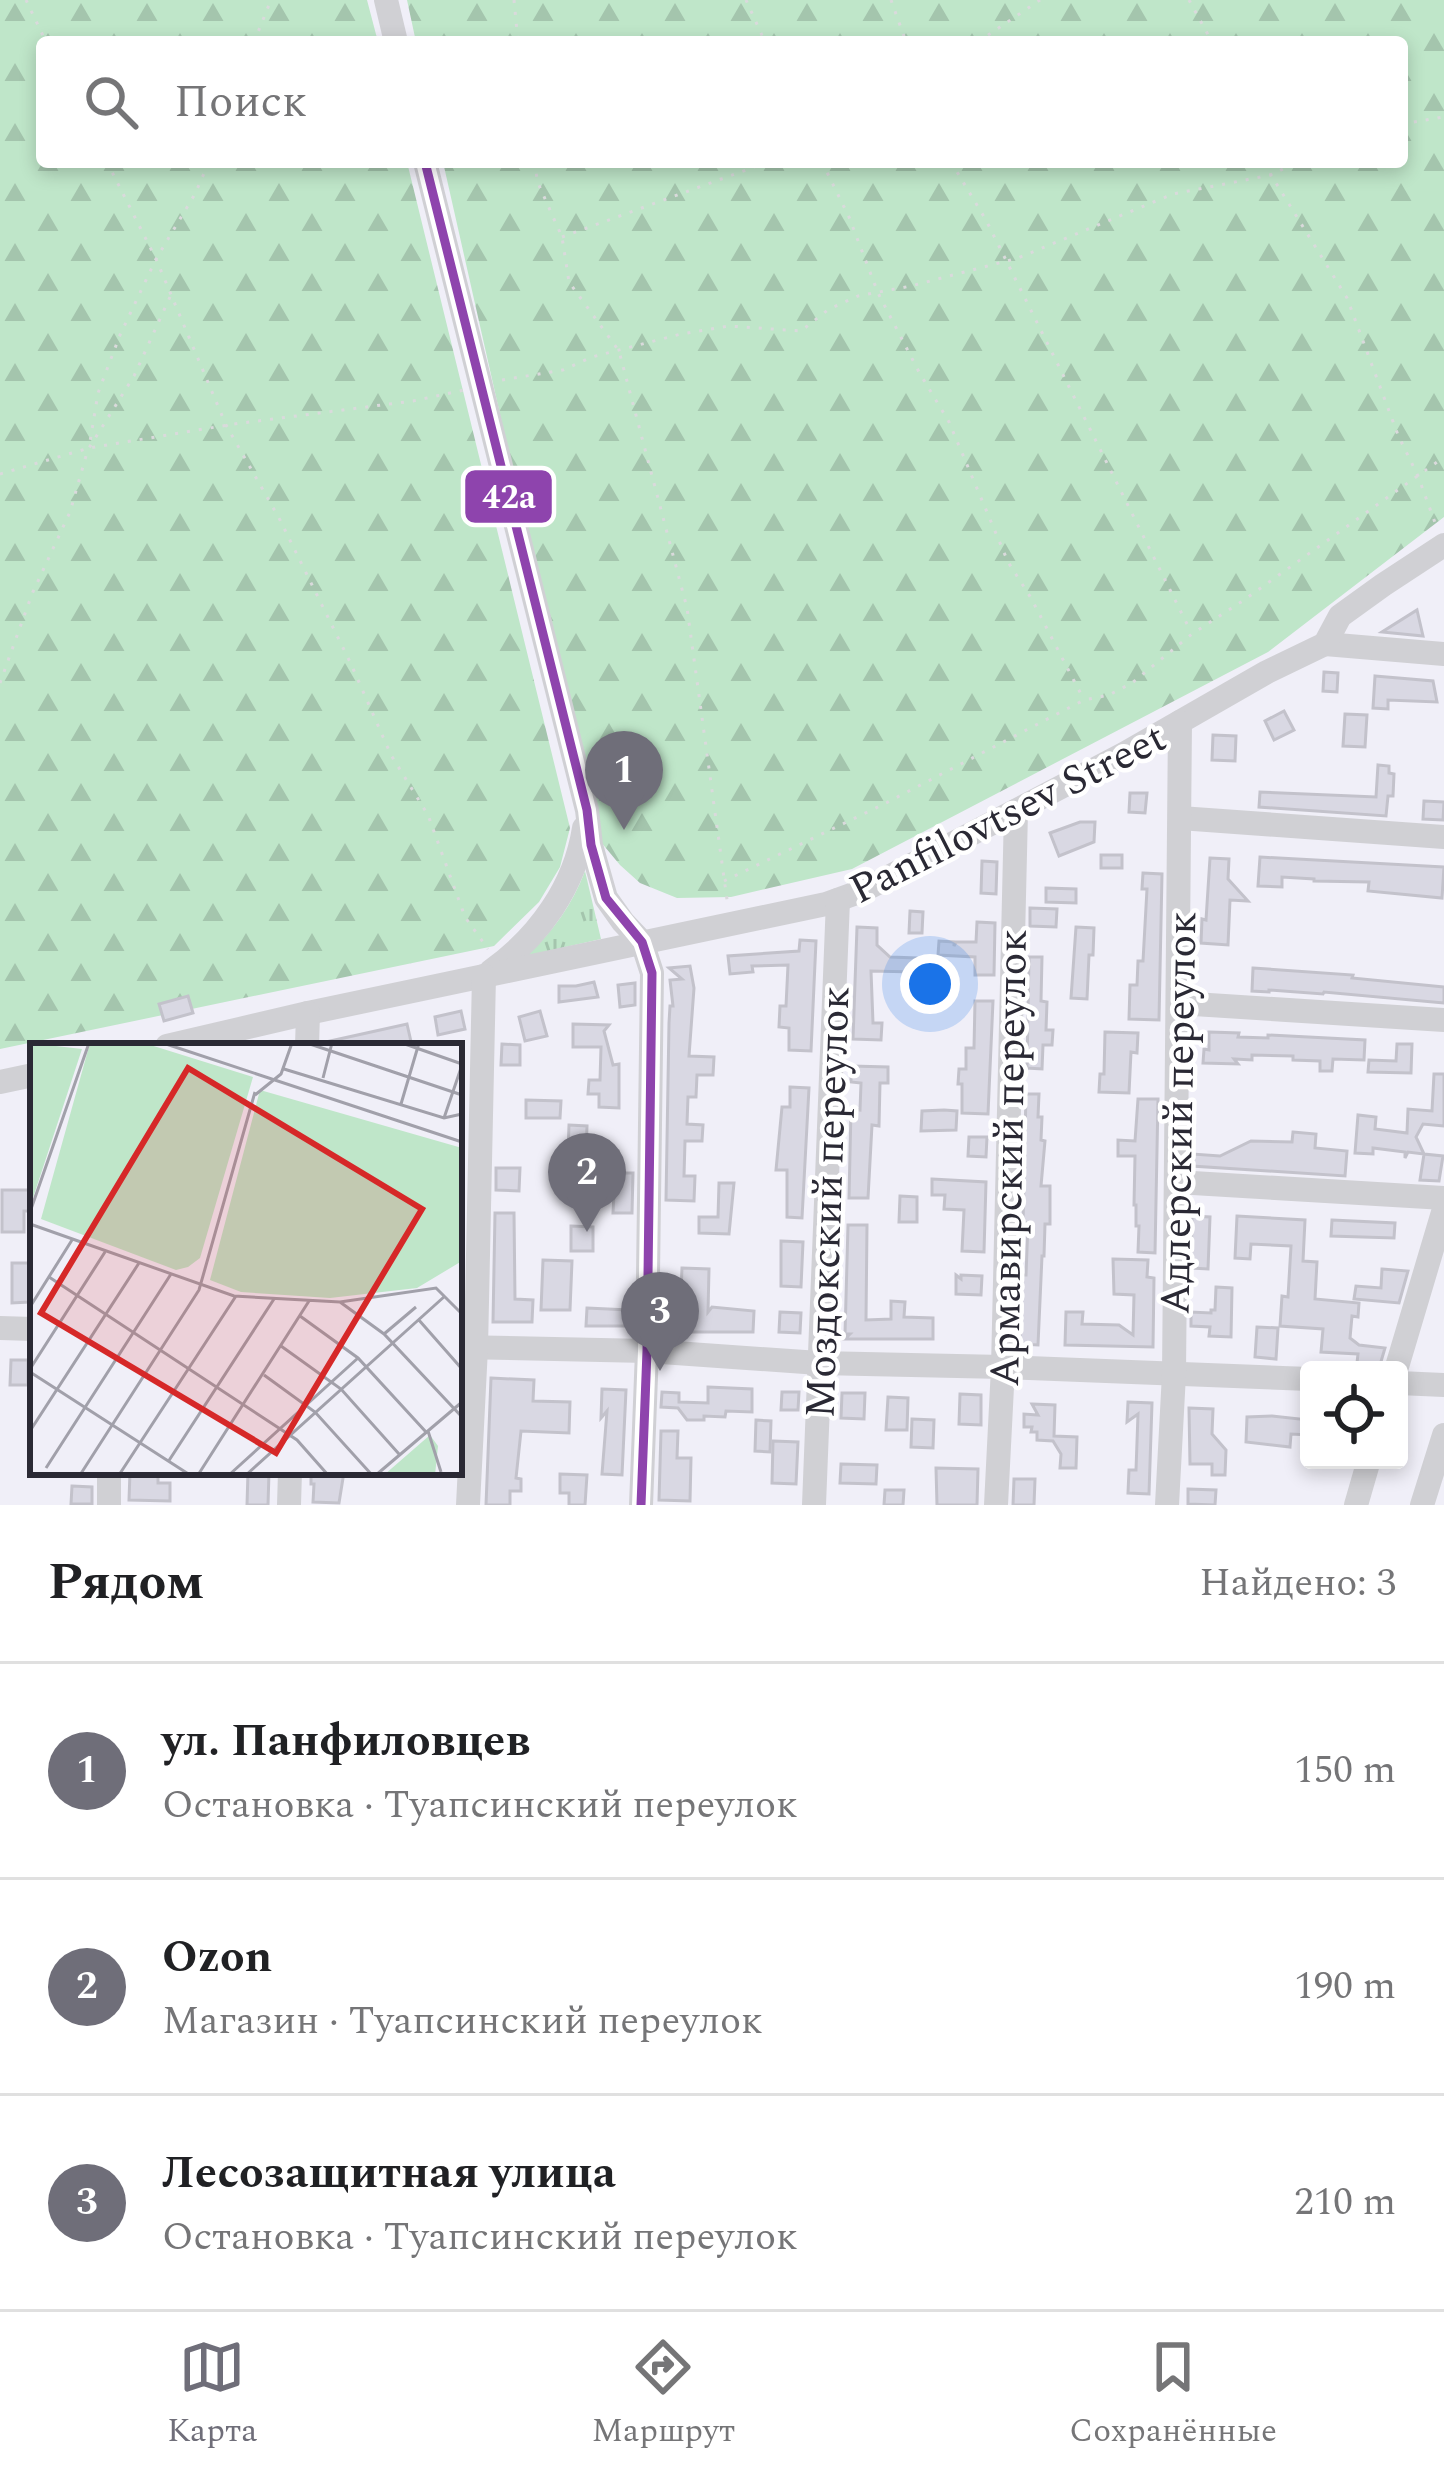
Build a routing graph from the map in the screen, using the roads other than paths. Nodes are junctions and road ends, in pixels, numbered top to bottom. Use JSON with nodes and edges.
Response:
{"nodes":[{"id":1,"x":386,"y":0,"type":"edge"},
{"id":2,"x":395,"y":36,"type":"edge"},
{"id":3,"x":426,"y":168,"type":"edge"},
{"id":4,"x":1444,"y":545,"type":"edge"},
{"id":5,"x":1325,"y":644,"type":"junction"},
{"id":6,"x":1444,"y":654,"type":"edge"},
{"id":7,"x":1180,"y":722,"type":"junction"},
{"id":8,"x":587,"y":810,"type":"junction"},
{"id":9,"x":1016,"y":811,"type":"junction"},
{"id":10,"x":1180,"y":818,"type":"junction"},
{"id":11,"x":1444,"y":838,"type":"edge"},
{"id":12,"x":838,"y":900,"type":"junction"},
{"id":13,"x":642,"y":942,"type":"junction"},
{"id":14,"x":492,"y":971,"type":"junction"},
{"id":15,"x":1178,"y":1003,"type":"junction"},
{"id":16,"x":308,"y":1013,"type":"junction"},
{"id":17,"x":1444,"y":1020,"type":"edge"},
{"id":18,"x":180,"y":1043,"type":"edge"},
{"id":19,"x":307,"y":1043,"type":"edge"},
{"id":20,"x":30,"y":1076,"type":"edge"},
{"id":21,"x":0,"y":1082,"type":"edge"},
{"id":22,"x":1176,"y":1182,"type":"junction"},
{"id":23,"x":1444,"y":1198,"type":"edge"},
{"id":24,"x":1444,"y":1209,"type":"edge"},
{"id":25,"x":0,"y":1328,"type":"edge"},
{"id":26,"x":30,"y":1329,"type":"edge"},
{"id":27,"x":468,"y":1347,"type":"edge"},
{"id":28,"x":646,"y":1351,"type":"junction"},
{"id":29,"x":1399,"y":1361,"type":"edge"},
{"id":30,"x":819,"y":1364,"type":"junction"},
{"id":31,"x":1003,"y":1367,"type":"junction"},
{"id":32,"x":1174,"y":1374,"type":"junction"},
{"id":33,"x":1300,"y":1379,"type":"edge"},
{"id":34,"x":1408,"y":1383,"type":"edge"},
{"id":35,"x":1444,"y":1385,"type":"edge"},
{"id":36,"x":1444,"y":1435,"type":"edge"},
{"id":37,"x":1367,"y":1469,"type":"edge"},
{"id":38,"x":110,"y":1475,"type":"edge"},
{"id":39,"x":290,"y":1475,"type":"edge"},
{"id":40,"x":1430,"y":1503,"type":"edge"},
{"id":41,"x":109,"y":1505,"type":"edge"},
{"id":42,"x":289,"y":1505,"type":"edge"},
{"id":43,"x":468,"y":1505,"type":"edge"},
{"id":44,"x":641,"y":1505,"type":"edge"},
{"id":45,"x":814,"y":1505,"type":"edge"},
{"id":46,"x":996,"y":1505,"type":"edge"},
{"id":47,"x":1168,"y":1505,"type":"edge"},
{"id":48,"x":1356,"y":1505,"type":"edge"}],
"edges":[{"from":1,"to":2,"type":"street"},
{"from":3,"to":8,"type":"street"},
{"from":4,"to":5,"type":"street","name":"Panfilovtsev Street"},
{"from":5,"to":6,"type":"street"},
{"from":5,"to":7,"type":"street","name":"Panfilovtsev Street"},
{"from":7,"to":9,"type":"street","name":"Panfilovtsev Street"},
{"from":7,"to":10,"type":"street","name":"Адлерский переулок"},
{"from":8,"to":13,"type":"street"},
{"from":8,"to":14,"type":"street"},
{"from":9,"to":12,"type":"street","name":"Panfilovtsev Street"},
{"from":9,"to":31,"type":"street","name":"Армавирский переулок"},
{"from":10,"to":11,"type":"street"},
{"from":10,"to":15,"type":"street","name":"Адлерский переулок"},
{"from":12,"to":13,"type":"street","name":"Panfilovtsev Street"},
{"from":12,"to":30,"type":"street","name":"Моздокский переулок"},
{"from":13,"to":14,"type":"street","name":"Panfilovtsev Street"},
{"from":13,"to":28,"type":"street"},
{"from":14,"to":16,"type":"street","name":"Panfilovtsev Street"},
{"from":14,"to":27,"type":"street"},
{"from":15,"to":17,"type":"street"},
{"from":15,"to":22,"type":"street","name":"Адлерский переулок"},
{"from":16,"to":18,"type":"street","name":"Panfilovtsev Street"},
{"from":16,"to":19,"type":"street"},
{"from":20,"to":21,"type":"street"},
{"from":22,"to":23,"type":"street"},
{"from":22,"to":32,"type":"street","name":"Адлерский переулок"},
{"from":24,"to":29,"type":"street"},
{"from":25,"to":26,"type":"street"},
{"from":27,"to":28,"type":"street"},
{"from":27,"to":43,"type":"street"},
{"from":28,"to":30,"type":"street"},
{"from":28,"to":44,"type":"street"},
{"from":30,"to":31,"type":"street"},
{"from":30,"to":45,"type":"street","name":"Моздокский переулок"},
{"from":31,"to":32,"type":"street"},
{"from":31,"to":46,"type":"street","name":"Армавирский переулок"},
{"from":32,"to":33,"type":"street"},
{"from":32,"to":47,"type":"street","name":"Адлерский переулок"},
{"from":34,"to":35,"type":"street"},
{"from":36,"to":40,"type":"street"},
{"from":37,"to":48,"type":"street"},
{"from":38,"to":41,"type":"street"},
{"from":39,"to":42,"type":"street"}]}
